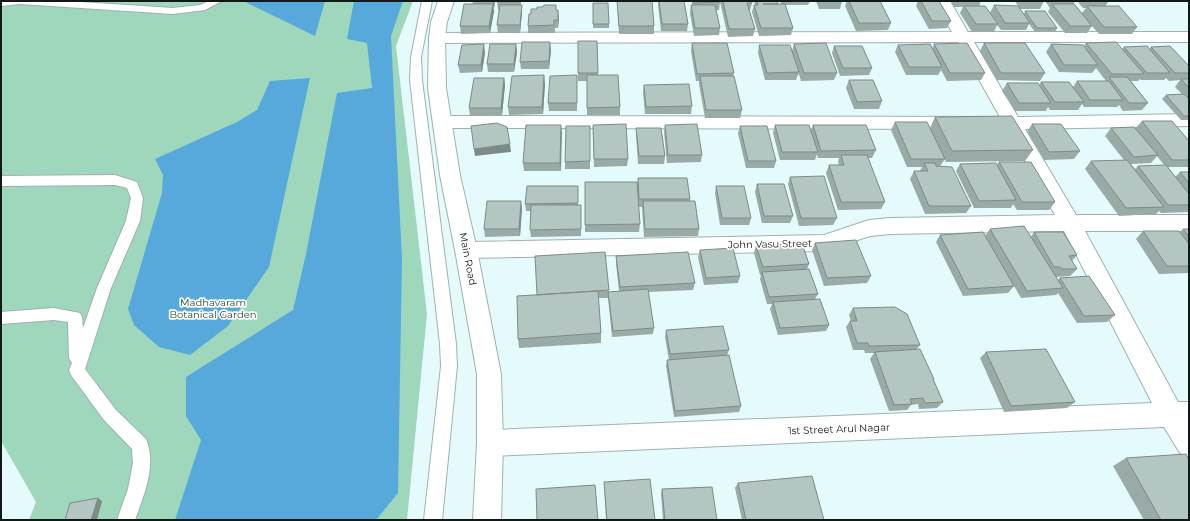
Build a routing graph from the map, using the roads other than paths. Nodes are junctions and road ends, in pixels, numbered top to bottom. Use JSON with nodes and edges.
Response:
{"nodes":[{"id":1,"x":217,"y":1,"type":"edge"},
{"id":2,"x":426,"y":1,"type":"edge"},
{"id":3,"x":446,"y":1,"type":"edge"},
{"id":4,"x":942,"y":1,"type":"edge"},
{"id":5,"x":1,"y":3,"type":"edge"},
{"id":6,"x":963,"y":37,"type":"junction"},
{"id":7,"x":1189,"y":37,"type":"edge"},
{"id":8,"x":437,"y":38,"type":"junction"},
{"id":9,"x":1189,"y":120,"type":"edge"},
{"id":10,"x":442,"y":122,"type":"junction"},
{"id":11,"x":1013,"y":123,"type":"junction"},
{"id":12,"x":1,"y":181,"type":"edge"},
{"id":13,"x":1070,"y":222,"type":"junction"},
{"id":14,"x":1189,"y":224,"type":"edge"},
{"id":15,"x":466,"y":250,"type":"junction"},
{"id":16,"x":1,"y":318,"type":"edge"},
{"id":17,"x":77,"y":370,"type":"junction"},
{"id":18,"x":1180,"y":415,"type":"edge"},
{"id":19,"x":490,"y":443,"type":"junction"},
{"id":20,"x":1189,"y":444,"type":"edge"},
{"id":21,"x":126,"y":520,"type":"edge"},
{"id":22,"x":433,"y":520,"type":"edge"},
{"id":23,"x":487,"y":520,"type":"edge"}],
"edges":[{"from":1,"to":5,"type":"lane"},
{"from":2,"to":22,"type":"lane"},
{"from":3,"to":8,"type":"street","name":"Main Road"},
{"from":4,"to":6,"type":"street"},
{"from":6,"to":7,"type":"street"},
{"from":6,"to":8,"type":"street"},
{"from":6,"to":11,"type":"street"},
{"from":8,"to":10,"type":"street","name":"Main Road"},
{"from":9,"to":11,"type":"street"},
{"from":10,"to":11,"type":"street"},
{"from":10,"to":15,"type":"street","name":"Main Road"},
{"from":11,"to":13,"type":"street"},
{"from":12,"to":17,"type":"lane"},
{"from":13,"to":14,"type":"street","name":"John Vasu Street"},
{"from":13,"to":15,"type":"street","name":"John Vasu Street"},
{"from":13,"to":18,"type":"street"},
{"from":15,"to":19,"type":"street","name":"Main Road"},
{"from":16,"to":17,"type":"lane"},
{"from":17,"to":21,"type":"lane"},
{"from":18,"to":19,"type":"street","name":"1st Street Arul Nagar"},
{"from":18,"to":20,"type":"street"},
{"from":19,"to":23,"type":"street","name":"Main Road"}]}
